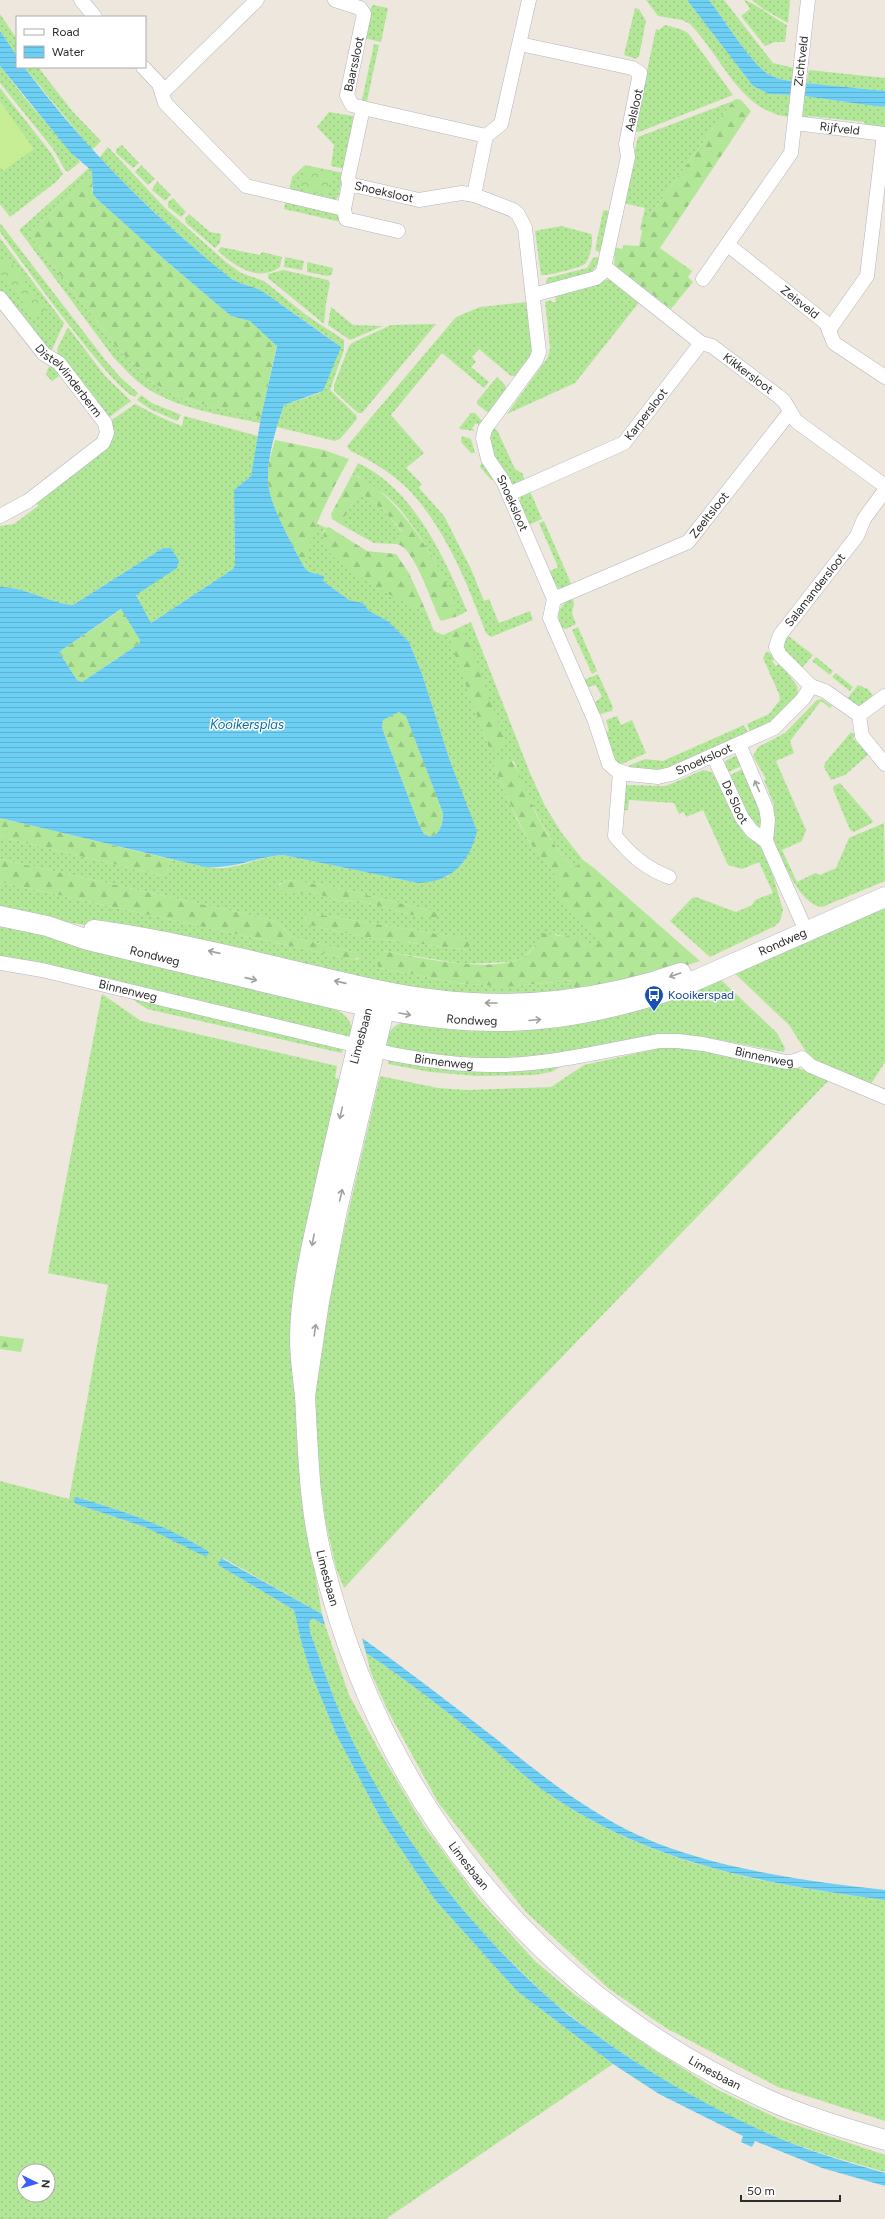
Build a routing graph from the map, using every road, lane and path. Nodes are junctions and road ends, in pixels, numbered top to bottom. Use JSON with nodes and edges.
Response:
{"nodes":[{"id":1,"x":81,"y":0,"type":"edge"},
{"id":2,"x":336,"y":0,"type":"edge"},
{"id":3,"x":529,"y":0,"type":"edge"},
{"id":4,"x":808,"y":0,"type":"edge"},
{"id":5,"x":255,"y":1,"type":"edge"},
{"id":6,"x":364,"y":5,"type":"edge"},
{"id":7,"x":94,"y":16,"type":"edge"},
{"id":8,"x":520,"y":44,"type":"junction"},
{"id":9,"x":144,"y":68,"type":"edge"},
{"id":10,"x":162,"y":93,"type":"junction"},
{"id":11,"x":363,"y":108,"type":"junction"},
{"id":12,"x":795,"y":123,"type":"junction"},
{"id":13,"x":884,"y":134,"type":"edge"},
{"id":14,"x":486,"y":136,"type":"junction"},
{"id":15,"x":349,"y":184,"type":"junction"},
{"id":16,"x":474,"y":195,"type":"junction"},
{"id":17,"x":344,"y":209,"type":"junction"},
{"id":18,"x":398,"y":231,"type":"dead end"},
{"id":19,"x":728,"y":245,"type":"junction"},
{"id":20,"x":605,"y":267,"type":"junction"},
{"id":21,"x":703,"y":278,"type":"dead end"},
{"id":22,"x":533,"y":295,"type":"junction"},
{"id":23,"x":0,"y":298,"type":"edge"},
{"id":24,"x":829,"y":330,"type":"junction"},
{"id":25,"x":701,"y":343,"type":"junction"},
{"id":26,"x":885,"y":377,"type":"edge"},
{"id":27,"x":790,"y":412,"type":"junction"},
{"id":28,"x":885,"y":486,"type":"edge"},
{"id":29,"x":885,"y":490,"type":"edge"},
{"id":30,"x":509,"y":494,"type":"junction"},
{"id":31,"x":0,"y":516,"type":"edge"},
{"id":32,"x":554,"y":599,"type":"junction"},
{"id":33,"x":811,"y":686,"type":"junction"},
{"id":34,"x":885,"y":696,"type":"edge"},
{"id":35,"x":858,"y":715,"type":"junction"},
{"id":36,"x":739,"y":744,"type":"junction"},
{"id":37,"x":713,"y":755,"type":"junction"},
{"id":38,"x":885,"y":764,"type":"edge"},
{"id":39,"x":620,"y":772,"type":"junction"},
{"id":40,"x":766,"y":841,"type":"junction"},
{"id":41,"x":669,"y":877,"type":"dead end"},
{"id":42,"x":885,"y":885,"type":"edge"},
{"id":43,"x":885,"y":897,"type":"edge"},
{"id":44,"x":0,"y":916,"type":"edge"},
{"id":45,"x":804,"y":927,"type":"junction"},
{"id":46,"x":0,"y":963,"type":"edge"},
{"id":47,"x":376,"y":1002,"type":"junction"},
{"id":48,"x":365,"y":1053,"type":"junction"},
{"id":49,"x":885,"y":1097,"type":"edge"},
{"id":50,"x":885,"y":2140,"type":"edge"}],
"edges":[{"from":1,"to":7,"type":"street"},
{"from":2,"to":6,"type":"street","name":"Baarssloot"},
{"from":3,"to":8,"type":"street"},
{"from":4,"to":12,"type":"street","name":"Zichtveld"},
{"from":5,"to":10,"type":"street"},
{"from":6,"to":11,"type":"street","name":"Baarssloot"},
{"from":8,"to":14,"type":"street"},
{"from":8,"to":20,"type":"street","name":"Aalsloot"},
{"from":9,"to":10,"type":"street"},
{"from":10,"to":17,"type":"street"},
{"from":11,"to":14,"type":"street"},
{"from":11,"to":15,"type":"street","name":"Baarssloot"},
{"from":12,"to":13,"type":"street","name":"Rijfveld"},
{"from":12,"to":19,"type":"street"},
{"from":13,"to":24,"type":"street"},
{"from":14,"to":16,"type":"street"},
{"from":15,"to":16,"type":"street","name":"Snoeksloot"},
{"from":15,"to":17,"type":"street","name":"Snoeksloot"},
{"from":16,"to":22,"type":"street","name":"Snoeksloot"},
{"from":17,"to":18,"type":"street"},
{"from":19,"to":21,"type":"street"},
{"from":19,"to":24,"type":"street","name":"Zeisveld"},
{"from":20,"to":22,"type":"street"},
{"from":20,"to":25,"type":"street","name":"Kikkersloot"},
{"from":22,"to":30,"type":"street","name":"Snoeksloot"},
{"from":23,"to":31,"type":"street","name":"Distelvlinderberm"},
{"from":24,"to":26,"type":"street","name":"Zeisveld"},
{"from":25,"to":27,"type":"street","name":"Kikkersloot"},
{"from":25,"to":30,"type":"street","name":"Karpersloot"},
{"from":27,"to":28,"type":"street","name":"Kikkersloot"},
{"from":27,"to":32,"type":"street","name":"Zeeltsloot"},
{"from":29,"to":33,"type":"street","name":"Salamandersloot"},
{"from":30,"to":32,"type":"street","name":"Snoeksloot"},
{"from":32,"to":39,"type":"street"},
{"from":33,"to":35,"type":"street"},
{"from":33,"to":36,"type":"street","name":"Snoeksloot"},
{"from":34,"to":35,"type":"street"},
{"from":35,"to":38,"type":"street"},
{"from":36,"to":37,"type":"street","name":"Snoeksloot"},
{"from":40,"to":36,"type":"street","name":"De Sloot","one_way":true},
{"from":37,"to":39,"type":"street","name":"Snoeksloot"},
{"from":37,"to":40,"type":"street","name":"De Sloot"},
{"from":39,"to":41,"type":"street"},
{"from":40,"to":45,"type":"street","name":"De Sloot"},
{"from":42,"to":45,"type":"main road","name":"Rondweg"},
{"from":43,"to":45,"type":"main road","name":"Rondweg"},
{"from":44,"to":47,"type":"main road","name":"Rondweg"},
{"from":45,"to":47,"type":"main road","name":"Rondweg"},
{"from":46,"to":48,"type":"street","name":"Binnenweg"},
{"from":47,"to":48,"type":"main road","name":"Limesbaan"},
{"from":48,"to":49,"type":"street","name":"Binnenweg"},
{"from":48,"to":50,"type":"main road","name":"Limesbaan"}]}
